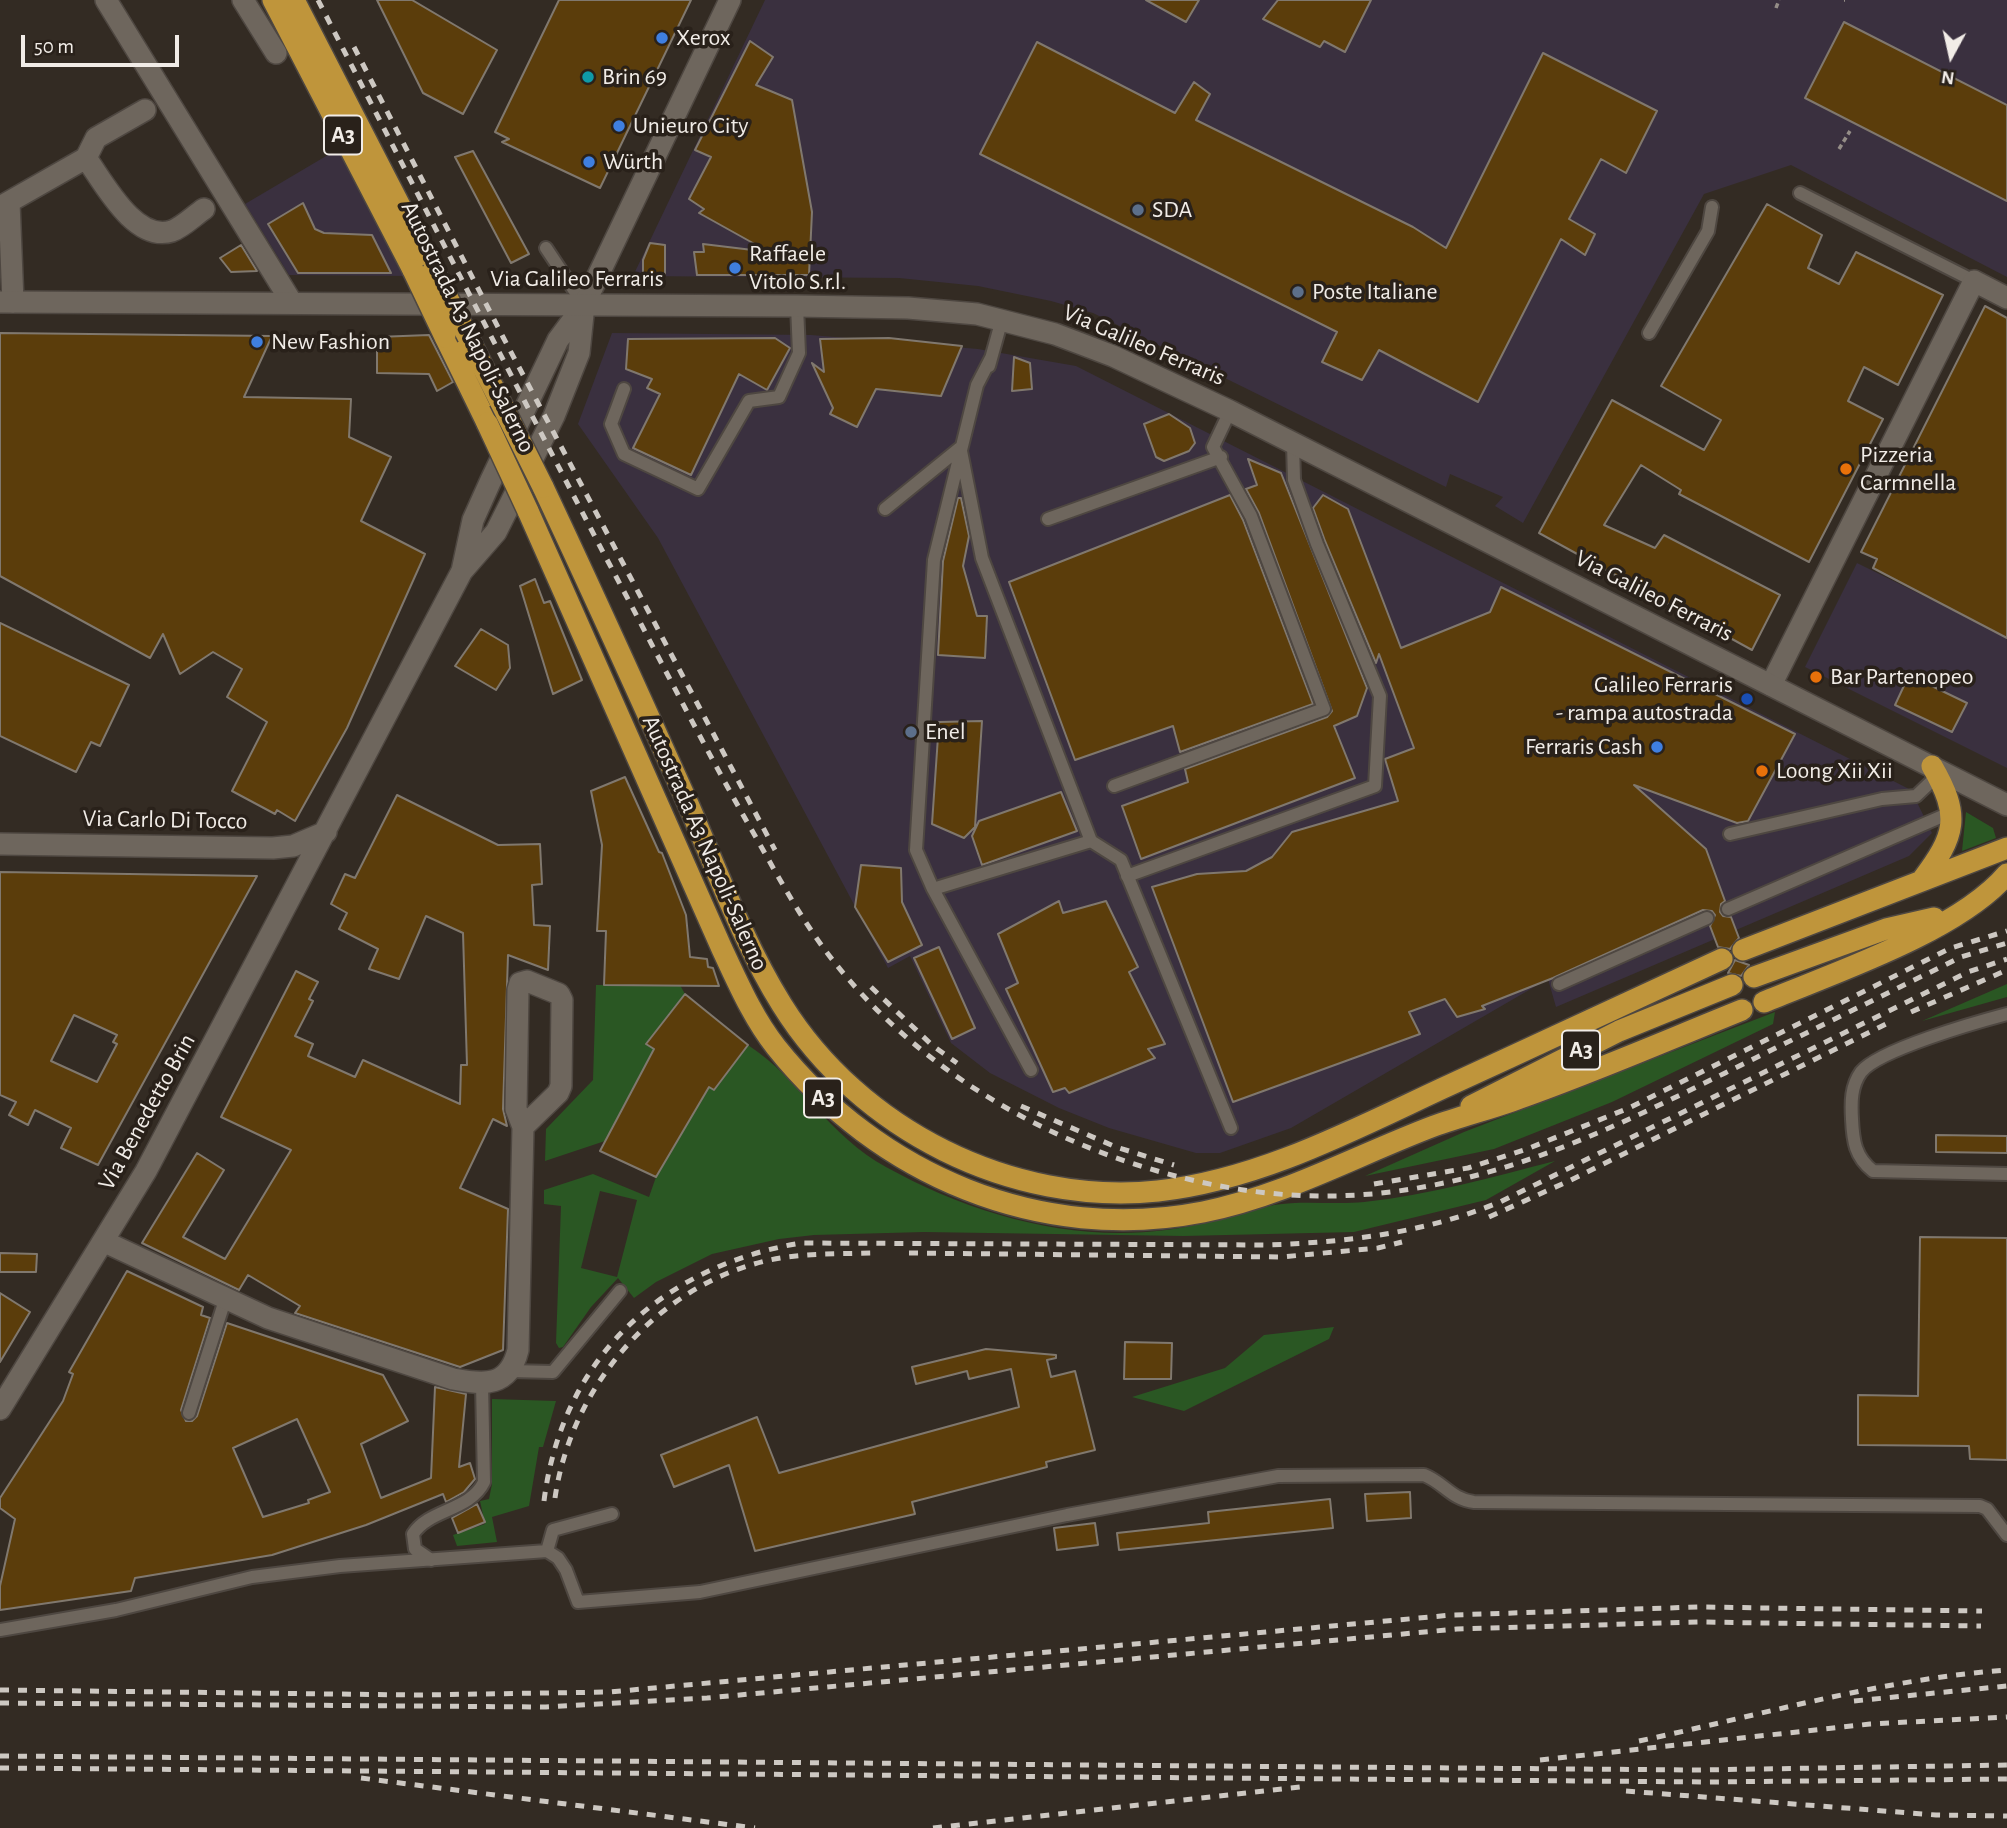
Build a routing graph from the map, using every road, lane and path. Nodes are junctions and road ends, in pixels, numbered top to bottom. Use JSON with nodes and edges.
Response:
{"nodes":[{"id":1,"x":106,"y":0,"type":"edge"},
{"id":2,"x":243,"y":0,"type":"edge"},
{"id":3,"x":273,"y":0,"type":"edge"},
{"id":4,"x":294,"y":0,"type":"edge"},
{"id":5,"x":730,"y":0,"type":"edge"},
{"id":6,"x":1779,"y":0,"type":"edge"},
{"id":7,"x":1776,"y":8,"type":"dead end"},
{"id":8,"x":276,"y":53,"type":"dead end"},
{"id":9,"x":145,"y":110,"type":"dead end"},
{"id":10,"x":1850,"y":131,"type":"dead end"},
{"id":11,"x":1839,"y":149,"type":"dead end"},
{"id":12,"x":86,"y":158,"type":"junction"},
{"id":13,"x":1800,"y":193,"type":"dead end"},
{"id":14,"x":4,"y":205,"type":"edge"},
{"id":15,"x":1712,"y":207,"type":"dead end"},
{"id":16,"x":204,"y":209,"type":"dead end"},
{"id":17,"x":546,"y":248,"type":"dead end"},
{"id":18,"x":423,"y":270,"type":"junction"},
{"id":19,"x":1974,"y":281,"type":"junction"},
{"id":20,"x":2007,"y":298,"type":"edge"},
{"id":21,"x":6,"y":302,"type":"edge"},
{"id":22,"x":292,"y":303,"type":"junction"},
{"id":23,"x":584,"y":305,"type":"junction"},
{"id":24,"x":797,"y":306,"type":"junction"},
{"id":25,"x":1002,"y":319,"type":"junction"},
{"id":26,"x":1649,"y":333,"type":"dead end"},
{"id":27,"x":624,"y":389,"type":"dead end"},
{"id":28,"x":1230,"y":411,"type":"junction"},
{"id":29,"x":1293,"y":443,"type":"junction"},
{"id":30,"x":961,"y":447,"type":"junction"},
{"id":31,"x":1221,"y":457,"type":"junction"},
{"id":32,"x":886,"y":509,"type":"dead end"},
{"id":33,"x":1048,"y":519,"type":"dead end"},
{"id":34,"x":462,"y":571,"type":"junction"},
{"id":35,"x":1771,"y":685,"type":"junction"},
{"id":36,"x":1935,"y":771,"type":"junction"},
{"id":37,"x":1114,"y":786,"type":"dead end"},
{"id":38,"x":2007,"y":805,"type":"edge"},
{"id":39,"x":1952,"y":812,"type":"junction"},
{"id":40,"x":326,"y":832,"type":"junction"},
{"id":41,"x":1730,"y":834,"type":"dead end"},
{"id":42,"x":1091,"y":841,"type":"junction"},
{"id":43,"x":0,"y":844,"type":"edge"},
{"id":44,"x":2007,"y":848,"type":"edge"},
{"id":45,"x":2007,"y":874,"type":"edge"},
{"id":46,"x":1127,"y":876,"type":"junction"},
{"id":47,"x":1922,"y":880,"type":"junction"},
{"id":48,"x":933,"y":889,"type":"junction"},
{"id":49,"x":2007,"y":897,"type":"edge"},
{"id":50,"x":1728,"y":909,"type":"dead end"},
{"id":51,"x":1963,"y":911,"type":"junction"},
{"id":52,"x":1707,"y":918,"type":"dead end"},
{"id":53,"x":1743,"y":950,"type":"dead end"},
{"id":54,"x":1722,"y":959,"type":"dead end"},
{"id":55,"x":1754,"y":977,"type":"dead end"},
{"id":56,"x":1559,"y":984,"type":"dead end"},
{"id":57,"x":1732,"y":985,"type":"dead end"},
{"id":58,"x":1764,"y":1002,"type":"dead end"},
{"id":59,"x":1742,"y":1010,"type":"dead end"},
{"id":60,"x":2007,"y":1014,"type":"edge"},
{"id":61,"x":1031,"y":1070,"type":"dead end"},
{"id":62,"x":1435,"y":1126,"type":"junction"},
{"id":63,"x":523,"y":1127,"type":"junction"},
{"id":64,"x":1231,"y":1128,"type":"dead end"},
{"id":65,"x":2007,"y":1174,"type":"edge"},
{"id":66,"x":105,"y":1242,"type":"junction"},
{"id":67,"x":620,"y":1291,"type":"dead end"},
{"id":68,"x":225,"y":1300,"type":"junction"},
{"id":69,"x":510,"y":1371,"type":"junction"},
{"id":70,"x":482,"y":1383,"type":"junction"},
{"id":71,"x":0,"y":1409,"type":"edge"},
{"id":72,"x":189,"y":1413,"type":"dead end"},
{"id":73,"x":612,"y":1514,"type":"dead end"},
{"id":74,"x":2007,"y":1535,"type":"edge"},
{"id":75,"x":547,"y":1551,"type":"junction"},
{"id":76,"x":436,"y":1560,"type":"junction"},
{"id":77,"x":0,"y":1625,"type":"edge"},
{"id":78,"x":14,"y":1626,"type":"junction"},
{"id":79,"x":0,"y":1630,"type":"edge"}],
"edges":[{"from":1,"to":22,"type":"street"},
{"from":2,"to":8,"type":"street"},
{"from":3,"to":18,"type":"highway","name":"Autostrada A3 Napoli-Salerno","number":"A3"},
{"from":4,"to":18,"type":"highway","name":"Autostrada A3 Napoli-Salerno","number":"A3"},
{"from":5,"to":23,"type":"street"},
{"from":6,"to":7,"type":"path"},
{"from":9,"to":12,"type":"street"},
{"from":10,"to":11,"type":"path"},
{"from":12,"to":14,"type":"street"},
{"from":12,"to":16,"type":"street"},
{"from":13,"to":19,"type":"lane"},
{"from":14,"to":21,"type":"street"},
{"from":15,"to":26,"type":"lane"},
{"from":17,"to":23,"type":"lane"},
{"from":18,"to":54,"type":"highway","name":"Autostrada A3 Napoli-Salerno","number":"A3","bridge":true},
{"from":18,"to":62,"type":"highway","name":"Autostrada A3 Napoli-Salerno","number":"A3","bridge":true},
{"from":19,"to":20,"type":"street"},
{"from":19,"to":35,"type":"street"},
{"from":21,"to":22,"type":"street","name":"Via Galileo Ferraris"},
{"from":22,"to":23,"type":"street","name":"Via Galileo Ferraris"},
{"from":23,"to":24,"type":"street","name":"Via Galileo Ferraris"},
{"from":23,"to":34,"type":"street"},
{"from":23,"to":34,"type":"street"},
{"from":24,"to":25,"type":"street","name":"Via Galileo Ferraris"},
{"from":24,"to":27,"type":"lane"},
{"from":25,"to":28,"type":"street","name":"Via Galileo Ferraris"},
{"from":25,"to":30,"type":"lane"},
{"from":28,"to":29,"type":"street","name":"Via Galileo Ferraris"},
{"from":28,"to":31,"type":"lane"},
{"from":29,"to":35,"type":"street","name":"Via Galileo Ferraris"},
{"from":29,"to":46,"type":"lane"},
{"from":30,"to":32,"type":"lane"},
{"from":30,"to":42,"type":"lane"},
{"from":30,"to":48,"type":"lane"},
{"from":31,"to":33,"type":"lane"},
{"from":31,"to":37,"type":"lane"},
{"from":34,"to":40,"type":"street","name":"Via Benedetto Brin"},
{"from":35,"to":36,"type":"street","name":"Via Galileo Ferraris"},
{"from":36,"to":38,"type":"street","name":"Via Galileo Ferraris"},
{"from":36,"to":39,"type":"highway"},
{"from":36,"to":41,"type":"lane"},
{"from":39,"to":47,"type":"highway"},
{"from":39,"to":50,"type":"lane"},
{"from":40,"to":43,"type":"street","name":"Via Carlo Di Tocco"},
{"from":40,"to":66,"type":"street","name":"Via Benedetto Brin"},
{"from":42,"to":46,"type":"lane"},
{"from":42,"to":48,"type":"lane"},
{"from":44,"to":47,"type":"highway"},
{"from":45,"to":51,"type":"highway"},
{"from":46,"to":64,"type":"lane"},
{"from":47,"to":53,"type":"highway"},
{"from":48,"to":61,"type":"lane"},
{"from":49,"to":51,"type":"highway"},
{"from":51,"to":55,"type":"highway"},
{"from":51,"to":58,"type":"highway"},
{"from":52,"to":56,"type":"lane"},
{"from":57,"to":62,"type":"highway","number":"A3"},
{"from":59,"to":62,"type":"highway","number":"A3"},
{"from":60,"to":65,"type":"lane"},
{"from":63,"to":63,"type":"street"},
{"from":63,"to":69,"type":"street"},
{"from":66,"to":68,"type":"street"},
{"from":66,"to":71,"type":"street","name":"Via Benedetto Brin"},
{"from":67,"to":69,"type":"lane"},
{"from":68,"to":70,"type":"street"},
{"from":68,"to":72,"type":"lane"},
{"from":69,"to":70,"type":"street"},
{"from":70,"to":76,"type":"lane"},
{"from":73,"to":75,"type":"lane"},
{"from":74,"to":75,"type":"lane"},
{"from":75,"to":76,"type":"lane"},
{"from":76,"to":78,"type":"lane"},
{"from":77,"to":78,"type":"lane"},
{"from":78,"to":79,"type":"lane"}]}
